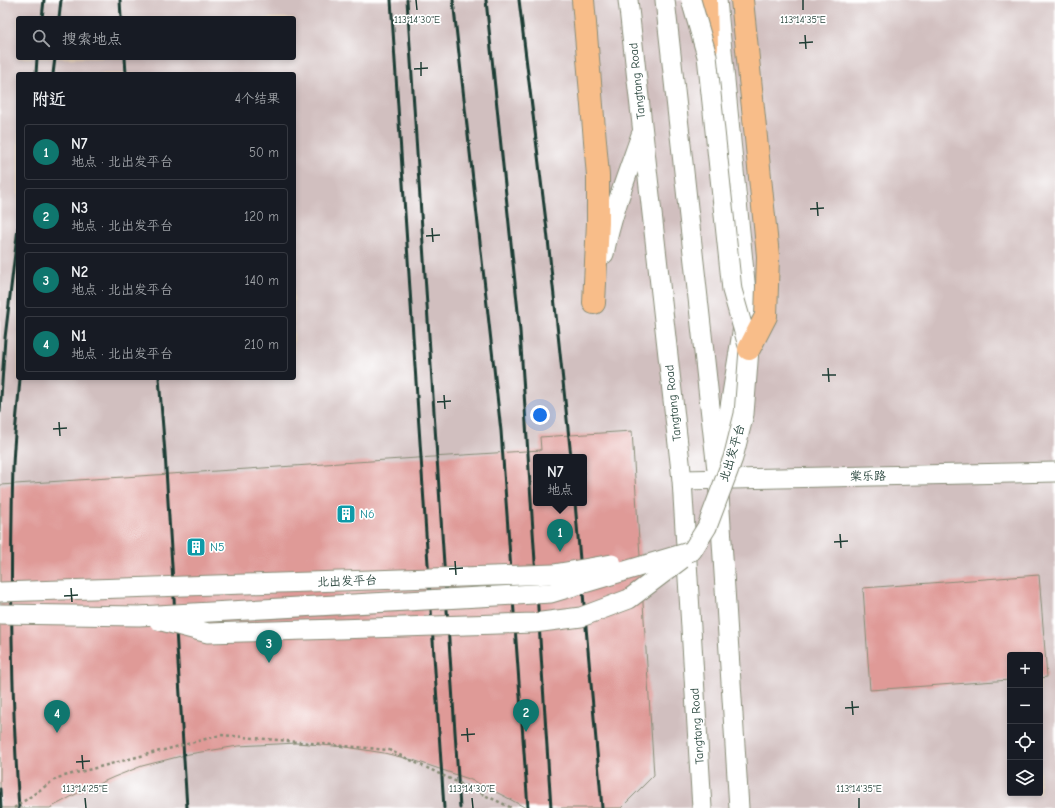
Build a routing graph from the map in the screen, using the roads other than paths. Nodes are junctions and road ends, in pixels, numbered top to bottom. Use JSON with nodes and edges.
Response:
{"nodes":[{"id":1,"x":583,"y":0,"type":"edge"},
{"id":2,"x":628,"y":0,"type":"edge"},
{"id":3,"x":665,"y":0,"type":"edge"},
{"id":4,"x":691,"y":0,"type":"edge"},
{"id":5,"x":706,"y":0,"type":"edge"},
{"id":6,"x":717,"y":0,"type":"edge"},
{"id":7,"x":742,"y":0,"type":"edge"},
{"id":8,"x":707,"y":56,"type":"junction"},
{"id":9,"x":643,"y":130,"type":"junction"},
{"id":10,"x":594,"y":303,"type":"joint"},
{"id":11,"x":749,"y":349,"type":"junction"},
{"id":12,"x":1055,"y":472,"type":"edge"},
{"id":13,"x":718,"y":479,"type":"junction"},
{"id":14,"x":682,"y":480,"type":"junction"},
{"id":15,"x":692,"y":551,"type":"junction"},
{"id":16,"x":0,"y":592,"type":"edge"},
{"id":17,"x":0,"y":614,"type":"edge"},
{"id":18,"x":139,"y":616,"type":"junction"},
{"id":19,"x":702,"y":808,"type":"edge"},
{"id":20,"x":739,"y":808,"type":"edge"}],
"edges":[{"from":1,"to":10,"type":"main road"},
{"from":2,"to":9,"type":"street","name":"Tangtang Road"},
{"from":3,"to":13,"type":"street"},
{"from":4,"to":8,"type":"street","bridge":true},
{"from":5,"to":8,"type":"main road","bridge":true},
{"from":6,"to":13,"type":"street"},
{"from":7,"to":11,"type":"main road","bridge":true},
{"from":8,"to":11,"type":"street","bridge":true},
{"from":9,"to":10,"type":"street"},
{"from":9,"to":14,"type":"street","name":"Tangtang Road"},
{"from":11,"to":15,"type":"street","name":"北出发平台","bridge":true},
{"from":12,"to":13,"type":"street","name":"棠乐路"},
{"from":13,"to":14,"type":"street","name":"棠乐路"},
{"from":13,"to":20,"type":"street"},
{"from":14,"to":19,"type":"street","name":"Tangtang Road"},
{"from":15,"to":16,"type":"street","name":"北出发平台","bridge":true},
{"from":15,"to":18,"type":"street","name":"北出发平台","bridge":true},
{"from":15,"to":18,"type":"street","name":"北出发平台","bridge":true},
{"from":17,"to":18,"type":"street","name":"北出发平台","bridge":true}]}
